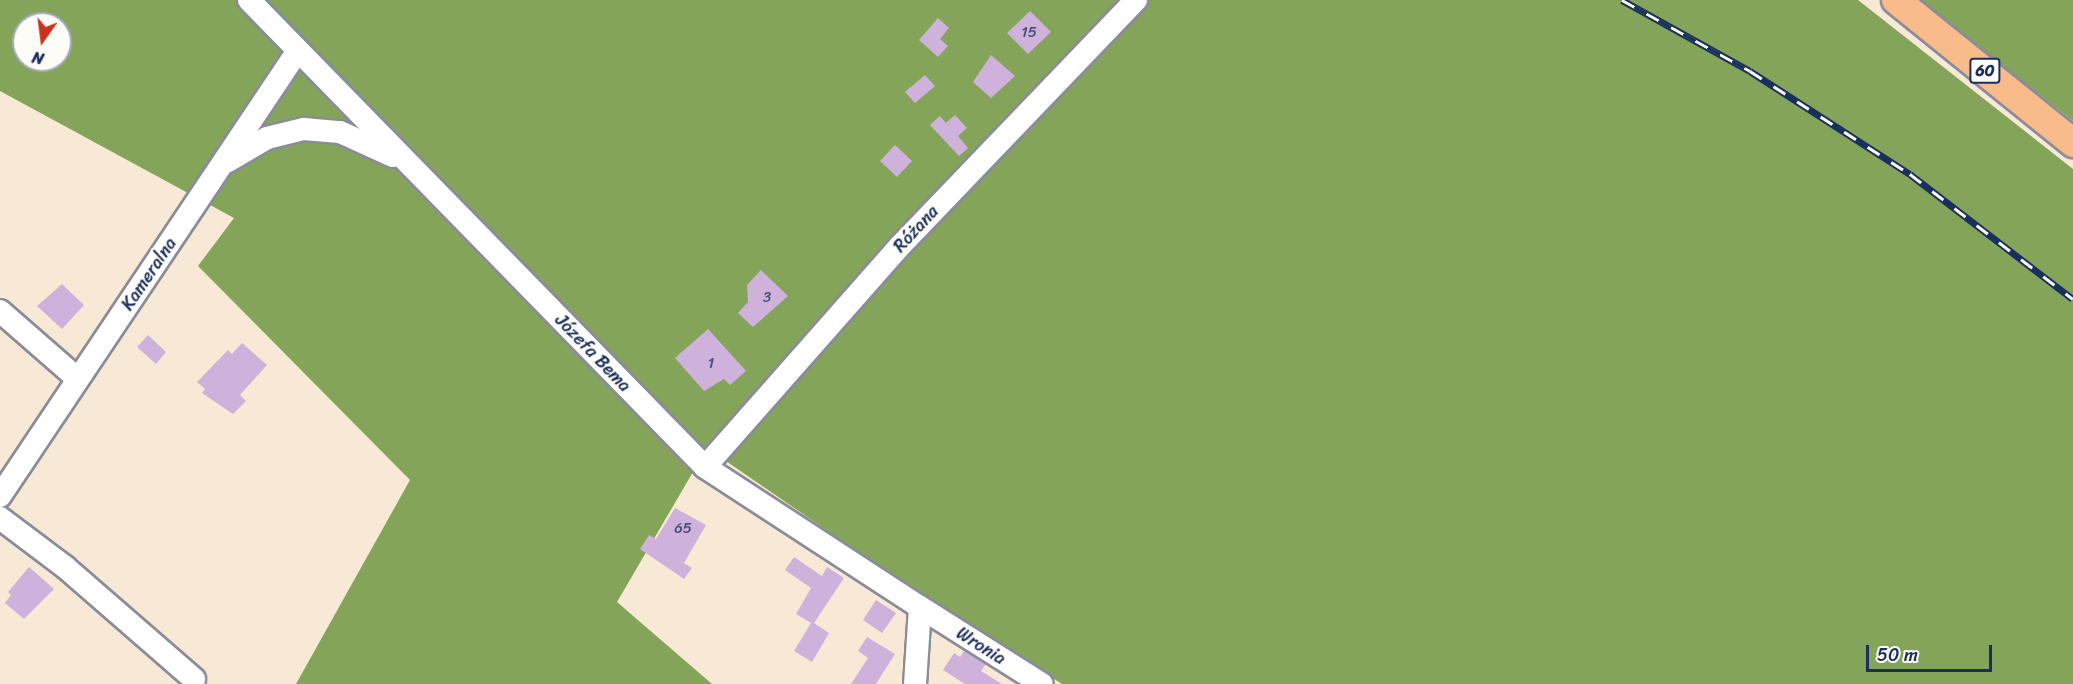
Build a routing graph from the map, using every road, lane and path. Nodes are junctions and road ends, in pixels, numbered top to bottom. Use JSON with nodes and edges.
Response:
{"nodes":[{"id":1,"x":249,"y":0,"type":"edge"},
{"id":2,"x":1136,"y":0,"type":"edge"},
{"id":3,"x":1896,"y":0,"type":"edge"},
{"id":4,"x":297,"y":52,"type":"junction"},
{"id":5,"x":2073,"y":143,"type":"edge"},
{"id":6,"x":404,"y":160,"type":"junction"},
{"id":7,"x":222,"y":165,"type":"junction"},
{"id":8,"x":0,"y":310,"type":"edge"},
{"id":9,"x":78,"y":379,"type":"junction"},
{"id":10,"x":705,"y":467,"type":"junction"},
{"id":11,"x":0,"y":496,"type":"edge"},
{"id":12,"x":0,"y":518,"type":"edge"},
{"id":13,"x":920,"y":608,"type":"junction"},
{"id":14,"x":194,"y":680,"type":"dead end"},
{"id":15,"x":915,"y":684,"type":"edge"},
{"id":16,"x":1042,"y":684,"type":"edge"}],
"edges":[{"from":1,"to":4,"type":"street","name":"Józefa Bema"},
{"from":2,"to":10,"type":"street","name":"Różana"},
{"from":3,"to":5,"type":"main road","number":"60"},
{"from":4,"to":6,"type":"street","name":"Józefa Bema"},
{"from":4,"to":7,"type":"street","name":"Kameralna"},
{"from":6,"to":7,"type":"street"},
{"from":6,"to":10,"type":"street","name":"Józefa Bema"},
{"from":7,"to":9,"type":"street","name":"Kameralna"},
{"from":8,"to":9,"type":"street"},
{"from":9,"to":11,"type":"street","name":"Kameralna"},
{"from":10,"to":13,"type":"street","name":"Józefa Bema"},
{"from":12,"to":14,"type":"street"},
{"from":13,"to":15,"type":"street"},
{"from":13,"to":16,"type":"street","name":"Wronia"}]}
